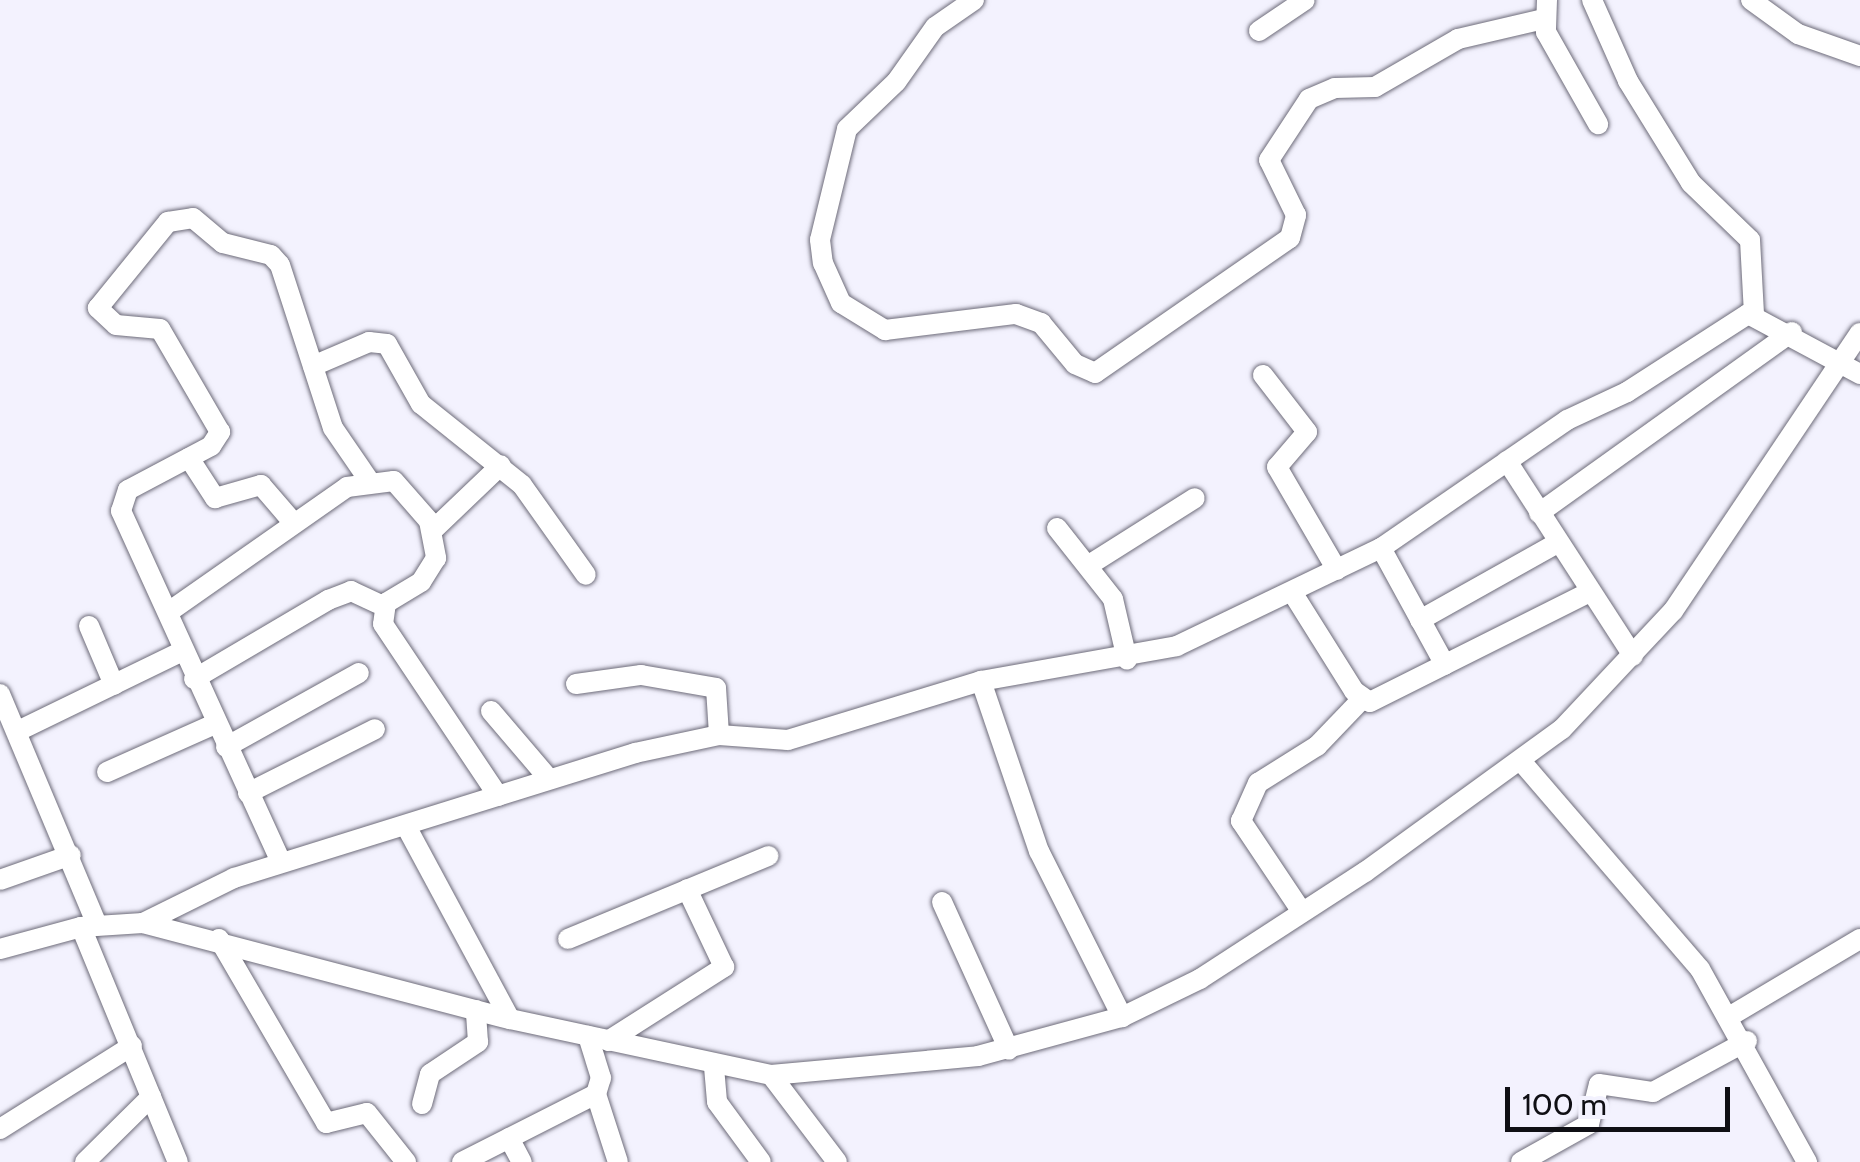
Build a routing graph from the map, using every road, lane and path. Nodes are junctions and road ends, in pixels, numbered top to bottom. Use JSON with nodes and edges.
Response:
{"nodes":[{"id":1,"x":974,"y":0,"type":"edge"},
{"id":2,"x":1304,"y":0,"type":"edge"},
{"id":3,"x":1592,"y":0,"type":"edge"},
{"id":4,"x":1752,"y":0,"type":"edge"},
{"id":5,"x":1545,"y":9,"type":"edge"},
{"id":6,"x":1258,"y":31,"type":"dead end"},
{"id":7,"x":1860,"y":56,"type":"edge"},
{"id":8,"x":1598,"y":124,"type":"dead end"},
{"id":9,"x":1754,"y":313,"type":"junction"},
{"id":10,"x":1792,"y":332,"type":"junction"},
{"id":11,"x":1860,"y":333,"type":"edge"},
{"id":12,"x":1841,"y":362,"type":"junction"},
{"id":13,"x":313,"y":366,"type":"junction"},
{"id":14,"x":1263,"y":374,"type":"dead end"},
{"id":15,"x":1860,"y":374,"type":"edge"},
{"id":16,"x":189,"y":458,"type":"junction"},
{"id":17,"x":1507,"y":461,"type":"junction"},
{"id":18,"x":501,"y":464,"type":"junction"},
{"id":19,"x":368,"y":479,"type":"junction"},
{"id":20,"x":1195,"y":498,"type":"dead end"},
{"id":21,"x":1539,"y":513,"type":"junction"},
{"id":22,"x":292,"y":520,"type":"junction"},
{"id":23,"x":1056,"y":528,"type":"dead end"},
{"id":24,"x":432,"y":531,"type":"junction"},
{"id":25,"x":1557,"y":543,"type":"junction"},
{"id":26,"x":1381,"y":548,"type":"junction"},
{"id":27,"x":1089,"y":565,"type":"junction"},
{"id":28,"x":1337,"y":570,"type":"junction"},
{"id":29,"x":586,"y":576,"type":"dead end"},
{"id":30,"x":1292,"y":592,"type":"junction"},
{"id":31,"x":1588,"y":593,"type":"junction"},
{"id":32,"x":377,"y":603,"type":"dead end"},
{"id":33,"x":170,"y":612,"type":"junction"},
{"id":34,"x":1420,"y":620,"type":"junction"},
{"id":35,"x":89,"y":626,"type":"dead end"},
{"id":36,"x":183,"y":651,"type":"junction"},
{"id":37,"x":1633,"y":656,"type":"junction"},
{"id":38,"x":1127,"y":659,"type":"junction"},
{"id":39,"x":1445,"y":664,"type":"junction"},
{"id":40,"x":358,"y":674,"type":"dead end"},
{"id":41,"x":194,"y":679,"type":"junction"},
{"id":42,"x":980,"y":681,"type":"junction"},
{"id":43,"x":576,"y":684,"type":"dead end"},
{"id":44,"x":114,"y":685,"type":"junction"},
{"id":45,"x":0,"y":694,"type":"edge"},
{"id":46,"x":1362,"y":699,"type":"junction"},
{"id":47,"x":491,"y":712,"type":"dead end"},
{"id":48,"x":215,"y":724,"type":"junction"},
{"id":49,"x":375,"y":729,"type":"dead end"},
{"id":50,"x":18,"y":731,"type":"junction"},
{"id":51,"x":719,"y":735,"type":"junction"},
{"id":52,"x":226,"y":747,"type":"junction"},
{"id":53,"x":1521,"y":761,"type":"junction"},
{"id":54,"x":107,"y":772,"type":"dead end"},
{"id":55,"x":549,"y":779,"type":"junction"},
{"id":56,"x":248,"y":793,"type":"junction"},
{"id":57,"x":498,"y":796,"type":"junction"},
{"id":58,"x":406,"y":826,"type":"junction"},
{"id":59,"x":71,"y":855,"type":"junction"},
{"id":60,"x":768,"y":856,"type":"dead end"},
{"id":61,"x":281,"y":862,"type":"junction"},
{"id":62,"x":0,"y":880,"type":"edge"},
{"id":63,"x":687,"y":890,"type":"junction"},
{"id":64,"x":942,"y":902,"type":"dead end"},
{"id":65,"x":1302,"y":912,"type":"junction"},
{"id":66,"x":143,"y":923,"type":"junction"},
{"id":67,"x":89,"y":926,"type":"junction"},
{"id":68,"x":568,"y":938,"type":"dead end"},
{"id":69,"x":218,"y":939,"type":"junction"},
{"id":70,"x":1860,"y":939,"type":"edge"},
{"id":71,"x":0,"y":949,"type":"edge"},
{"id":72,"x":476,"y":1010,"type":"junction"},
{"id":73,"x":1732,"y":1015,"type":"junction"},
{"id":74,"x":1122,"y":1017,"type":"junction"},
{"id":75,"x":510,"y":1019,"type":"junction"},
{"id":76,"x":598,"y":1039,"type":"junction"},
{"id":77,"x":1747,"y":1041,"type":"junction"},
{"id":78,"x":132,"y":1046,"type":"junction"},
{"id":79,"x":1009,"y":1050,"type":"junction"},
{"id":80,"x":714,"y":1067,"type":"junction"},
{"id":81,"x":771,"y":1074,"type":"junction"},
{"id":82,"x":596,"y":1094,"type":"junction"},
{"id":83,"x":151,"y":1097,"type":"junction"},
{"id":84,"x":422,"y":1104,"type":"dead end"},
{"id":85,"x":0,"y":1129,"type":"edge"},
{"id":86,"x":509,"y":1138,"type":"junction"},
{"id":87,"x":172,"y":1159,"type":"edge"},
{"id":88,"x":85,"y":1162,"type":"edge"},
{"id":89,"x":406,"y":1162,"type":"edge"},
{"id":90,"x":462,"y":1162,"type":"edge"},
{"id":91,"x":522,"y":1162,"type":"edge"},
{"id":92,"x":618,"y":1162,"type":"edge"},
{"id":93,"x":761,"y":1162,"type":"edge"},
{"id":94,"x":837,"y":1162,"type":"edge"},
{"id":95,"x":1522,"y":1162,"type":"edge"},
{"id":96,"x":1807,"y":1162,"type":"edge"}],
"edges":[{"from":1,"to":5,"type":"street"},
{"from":2,"to":6,"type":"street"},
{"from":3,"to":9,"type":"street"},
{"from":4,"to":7,"type":"street"},
{"from":5,"to":8,"type":"street"},
{"from":9,"to":10,"type":"street"},
{"from":9,"to":17,"type":"street"},
{"from":10,"to":12,"type":"street"},
{"from":10,"to":21,"type":"street"},
{"from":11,"to":12,"type":"street"},
{"from":12,"to":15,"type":"street"},
{"from":12,"to":37,"type":"street"},
{"from":13,"to":16,"type":"street"},
{"from":13,"to":18,"type":"street"},
{"from":13,"to":19,"type":"street"},
{"from":14,"to":28,"type":"street"},
{"from":16,"to":22,"type":"street"},
{"from":16,"to":33,"type":"street"},
{"from":17,"to":21,"type":"street"},
{"from":17,"to":26,"type":"street"},
{"from":18,"to":24,"type":"street"},
{"from":18,"to":29,"type":"street"},
{"from":19,"to":22,"type":"street"},
{"from":19,"to":24,"type":"street"},
{"from":20,"to":27,"type":"street"},
{"from":21,"to":25,"type":"street"},
{"from":22,"to":33,"type":"street"},
{"from":23,"to":27,"type":"street"},
{"from":24,"to":57,"type":"street"},
{"from":25,"to":31,"type":"street"},
{"from":25,"to":34,"type":"street"},
{"from":26,"to":28,"type":"street"},
{"from":26,"to":34,"type":"street"},
{"from":27,"to":38,"type":"street"},
{"from":28,"to":30,"type":"street"},
{"from":30,"to":38,"type":"street"},
{"from":30,"to":46,"type":"street"},
{"from":31,"to":37,"type":"street"},
{"from":31,"to":39,"type":"street"},
{"from":32,"to":41,"type":"street"},
{"from":33,"to":36,"type":"street"},
{"from":34,"to":39,"type":"street"},
{"from":35,"to":44,"type":"street"},
{"from":36,"to":41,"type":"street"},
{"from":36,"to":44,"type":"street"},
{"from":37,"to":53,"type":"street"},
{"from":38,"to":42,"type":"street"},
{"from":39,"to":46,"type":"street"},
{"from":40,"to":52,"type":"street"},
{"from":41,"to":48,"type":"street"},
{"from":42,"to":51,"type":"street"},
{"from":42,"to":74,"type":"street"},
{"from":43,"to":51,"type":"street"},
{"from":44,"to":50,"type":"street"},
{"from":45,"to":50,"type":"street"},
{"from":46,"to":65,"type":"street"},
{"from":47,"to":55,"type":"street"},
{"from":48,"to":52,"type":"street"},
{"from":48,"to":54,"type":"street"},
{"from":49,"to":56,"type":"street"},
{"from":50,"to":59,"type":"street"},
{"from":51,"to":55,"type":"street"},
{"from":52,"to":56,"type":"street"},
{"from":53,"to":65,"type":"street"},
{"from":53,"to":73,"type":"street"},
{"from":55,"to":57,"type":"street"},
{"from":56,"to":61,"type":"street"},
{"from":57,"to":58,"type":"street"},
{"from":58,"to":61,"type":"street"},
{"from":58,"to":75,"type":"street"},
{"from":59,"to":62,"type":"street"},
{"from":59,"to":67,"type":"street"},
{"from":60,"to":63,"type":"street"},
{"from":61,"to":66,"type":"street"},
{"from":63,"to":68,"type":"street"},
{"from":63,"to":76,"type":"street"},
{"from":64,"to":79,"type":"street"},
{"from":65,"to":74,"type":"street"},
{"from":66,"to":67,"type":"street"},
{"from":66,"to":69,"type":"street"},
{"from":67,"to":71,"type":"street"},
{"from":67,"to":78,"type":"street"},
{"from":69,"to":72,"type":"street"},
{"from":69,"to":89,"type":"street"},
{"from":70,"to":73,"type":"street"},
{"from":72,"to":75,"type":"street"},
{"from":72,"to":84,"type":"street"},
{"from":73,"to":77,"type":"street"},
{"from":74,"to":79,"type":"street"},
{"from":75,"to":76,"type":"street"},
{"from":76,"to":80,"type":"street"},
{"from":76,"to":82,"type":"street"},
{"from":77,"to":95,"type":"street"},
{"from":77,"to":96,"type":"street"},
{"from":78,"to":83,"type":"street"},
{"from":78,"to":85,"type":"street"},
{"from":79,"to":81,"type":"street"},
{"from":80,"to":81,"type":"street"},
{"from":80,"to":93,"type":"street"},
{"from":81,"to":94,"type":"street"},
{"from":82,"to":86,"type":"street"},
{"from":82,"to":92,"type":"street"},
{"from":83,"to":87,"type":"street"},
{"from":83,"to":88,"type":"street"},
{"from":86,"to":90,"type":"street"},
{"from":86,"to":91,"type":"street"}]}
